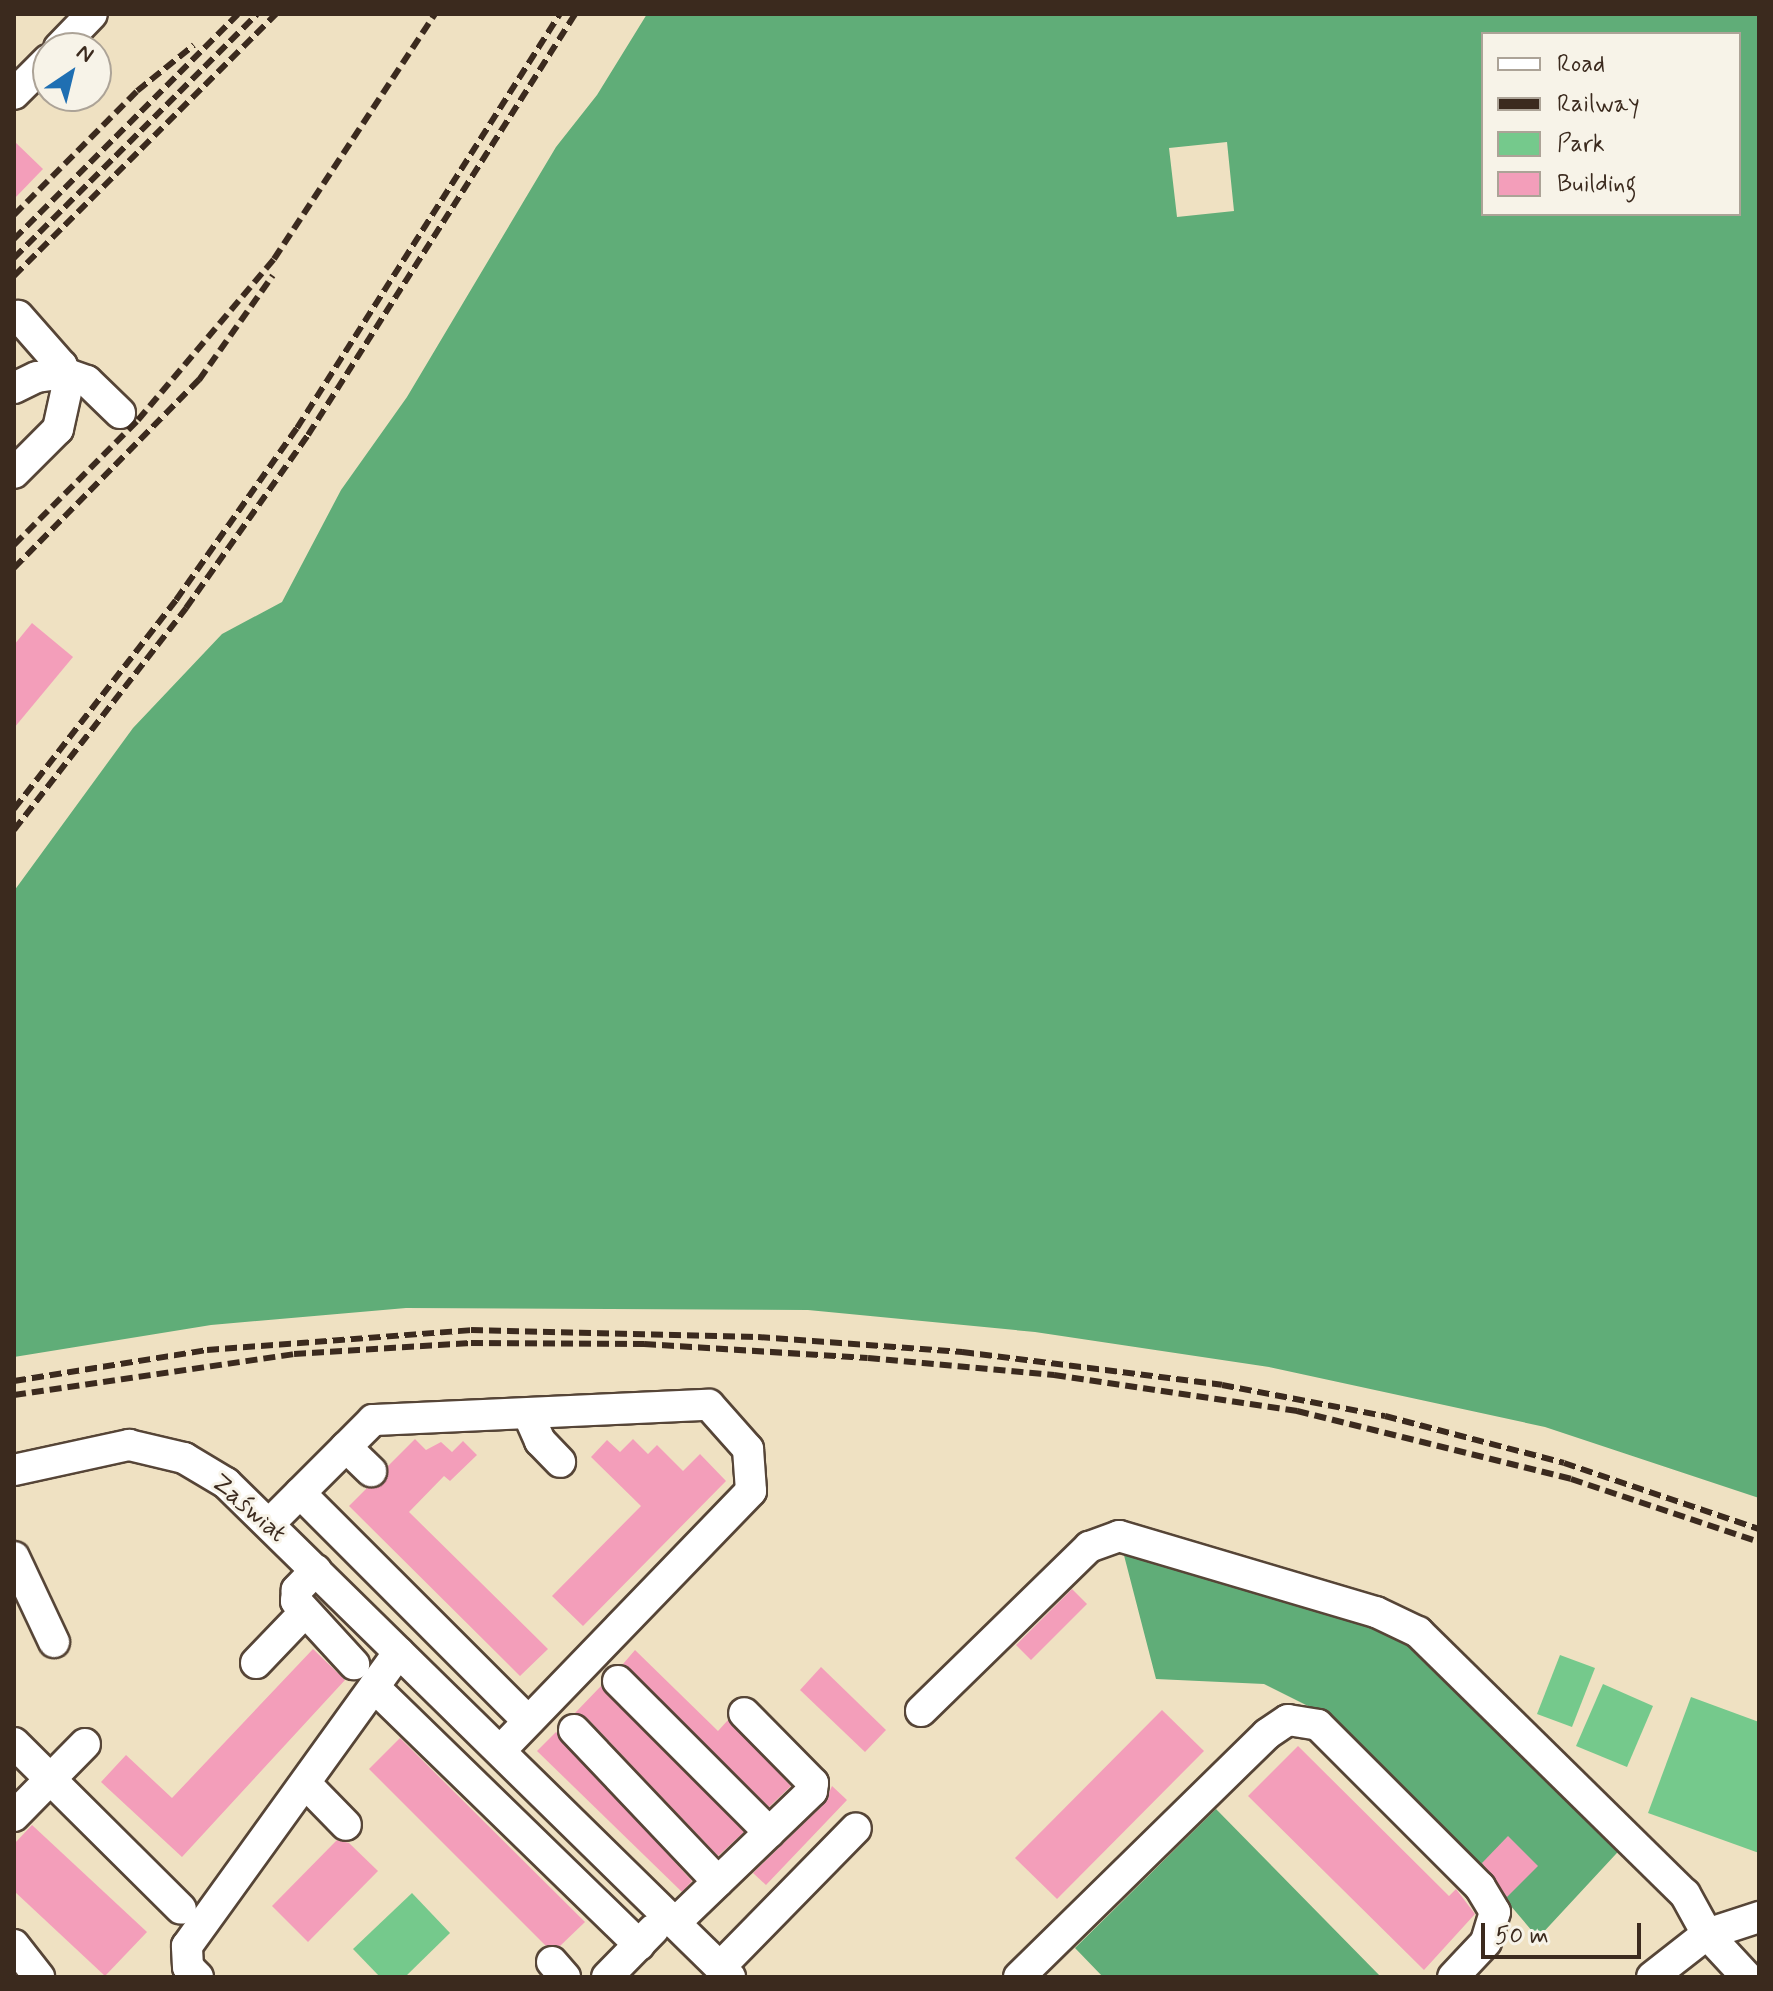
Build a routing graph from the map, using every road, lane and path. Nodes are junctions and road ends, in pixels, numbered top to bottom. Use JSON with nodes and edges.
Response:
{"nodes":[{"id":1,"x":92,"y":14,"type":"edge"},
{"id":2,"x":75,"y":32,"type":"edge"},
{"id":3,"x":32,"y":76,"type":"edge"},
{"id":4,"x":14,"y":94,"type":"edge"},
{"id":5,"x":18,"y":316,"type":"dead end"},
{"id":6,"x":64,"y":373,"type":"junction"},
{"id":7,"x":14,"y":388,"type":"edge"},
{"id":8,"x":120,"y":413,"type":"dead end"},
{"id":9,"x":14,"y":473,"type":"edge"},
{"id":10,"x":528,"y":1414,"type":"junction"},
{"id":11,"x":346,"y":1447,"type":"junction"},
{"id":12,"x":560,"y":1462,"type":"dead end"},
{"id":13,"x":14,"y":1470,"type":"edge"},
{"id":14,"x":371,"y":1471,"type":"dead end"},
{"id":15,"x":300,"y":1493,"type":"junction"},
{"id":16,"x":269,"y":1524,"type":"junction"},
{"id":17,"x":14,"y":1557,"type":"edge"},
{"id":18,"x":316,"y":1570,"type":"junction"},
{"id":19,"x":303,"y":1614,"type":"junction"},
{"id":20,"x":54,"y":1642,"type":"dead end"},
{"id":21,"x":399,"y":1652,"type":"junction"},
{"id":22,"x":256,"y":1663,"type":"dead end"},
{"id":23,"x":354,"y":1664,"type":"dead end"},
{"id":24,"x":618,"y":1681,"type":"dead end"},
{"id":25,"x":374,"y":1687,"type":"junction"},
{"id":26,"x":921,"y":1711,"type":"dead end"},
{"id":27,"x":744,"y":1713,"type":"dead end"},
{"id":28,"x":528,"y":1721,"type":"junction"},
{"id":29,"x":574,"y":1730,"type":"dead end"},
{"id":30,"x":14,"y":1743,"type":"edge"},
{"id":31,"x":85,"y":1744,"type":"dead end"},
{"id":32,"x":500,"y":1751,"type":"junction"},
{"id":33,"x":50,"y":1779,"type":"junction"},
{"id":34,"x":306,"y":1784,"type":"junction"},
{"id":35,"x":14,"y":1816,"type":"edge"},
{"id":36,"x":346,"y":1825,"type":"dead end"},
{"id":37,"x":856,"y":1828,"type":"dead end"},
{"id":38,"x":769,"y":1832,"type":"junction"},
{"id":39,"x":718,"y":1882,"type":"junction"},
{"id":40,"x":181,"y":1909,"type":"dead end"},
{"id":41,"x":1758,"y":1914,"type":"edge"},
{"id":42,"x":671,"y":1919,"type":"junction"},
{"id":43,"x":1707,"y":1934,"type":"junction"},
{"id":44,"x":14,"y":1945,"type":"edge"},
{"id":45,"x":639,"y":1945,"type":"junction"},
{"id":46,"x":725,"y":1972,"type":"edge"},
{"id":47,"x":184,"y":1974,"type":"edge"},
{"id":48,"x":39,"y":1977,"type":"edge"},
{"id":49,"x":607,"y":1977,"type":"edge"},
{"id":50,"x":1019,"y":1977,"type":"edge"},
{"id":51,"x":1453,"y":1977,"type":"edge"},
{"id":52,"x":1652,"y":1977,"type":"edge"},
{"id":53,"x":1747,"y":1977,"type":"edge"}],
"edges":[{"from":1,"to":2,"type":"street"},
{"from":3,"to":4,"type":"street"},
{"from":5,"to":6,"type":"street"},
{"from":6,"to":7,"type":"street"},
{"from":6,"to":8,"type":"street"},
{"from":6,"to":9,"type":"street"},
{"from":10,"to":11,"type":"street"},
{"from":10,"to":12,"type":"street"},
{"from":10,"to":28,"type":"street"},
{"from":11,"to":14,"type":"street"},
{"from":11,"to":15,"type":"street"},
{"from":13,"to":16,"type":"street","name":"Zaświat"},
{"from":15,"to":16,"type":"street"},
{"from":15,"to":28,"type":"street"},
{"from":16,"to":18,"type":"street","name":"Zaświat"},
{"from":17,"to":20,"type":"street"},
{"from":18,"to":19,"type":"street"},
{"from":18,"to":21,"type":"street","name":"Zaświat"},
{"from":19,"to":22,"type":"street"},
{"from":19,"to":23,"type":"street"},
{"from":21,"to":25,"type":"street"},
{"from":21,"to":32,"type":"street","name":"Zaświat"},
{"from":24,"to":38,"type":"street"},
{"from":25,"to":34,"type":"street"},
{"from":25,"to":45,"type":"street"},
{"from":26,"to":43,"type":"street"},
{"from":27,"to":38,"type":"street"},
{"from":28,"to":32,"type":"street"},
{"from":29,"to":39,"type":"street"},
{"from":30,"to":33,"type":"street"},
{"from":31,"to":33,"type":"street"},
{"from":32,"to":42,"type":"street","name":"Zaświat"},
{"from":33,"to":35,"type":"street"},
{"from":33,"to":40,"type":"street"},
{"from":34,"to":36,"type":"street"},
{"from":34,"to":47,"type":"street"},
{"from":37,"to":46,"type":"street"},
{"from":38,"to":39,"type":"street"},
{"from":39,"to":42,"type":"street"},
{"from":41,"to":43,"type":"street"},
{"from":42,"to":45,"type":"street"},
{"from":42,"to":46,"type":"street","name":"Zaświat"},
{"from":43,"to":52,"type":"street"},
{"from":43,"to":53,"type":"street"},
{"from":44,"to":48,"type":"street"},
{"from":45,"to":49,"type":"street"},
{"from":50,"to":51,"type":"street"}]}
